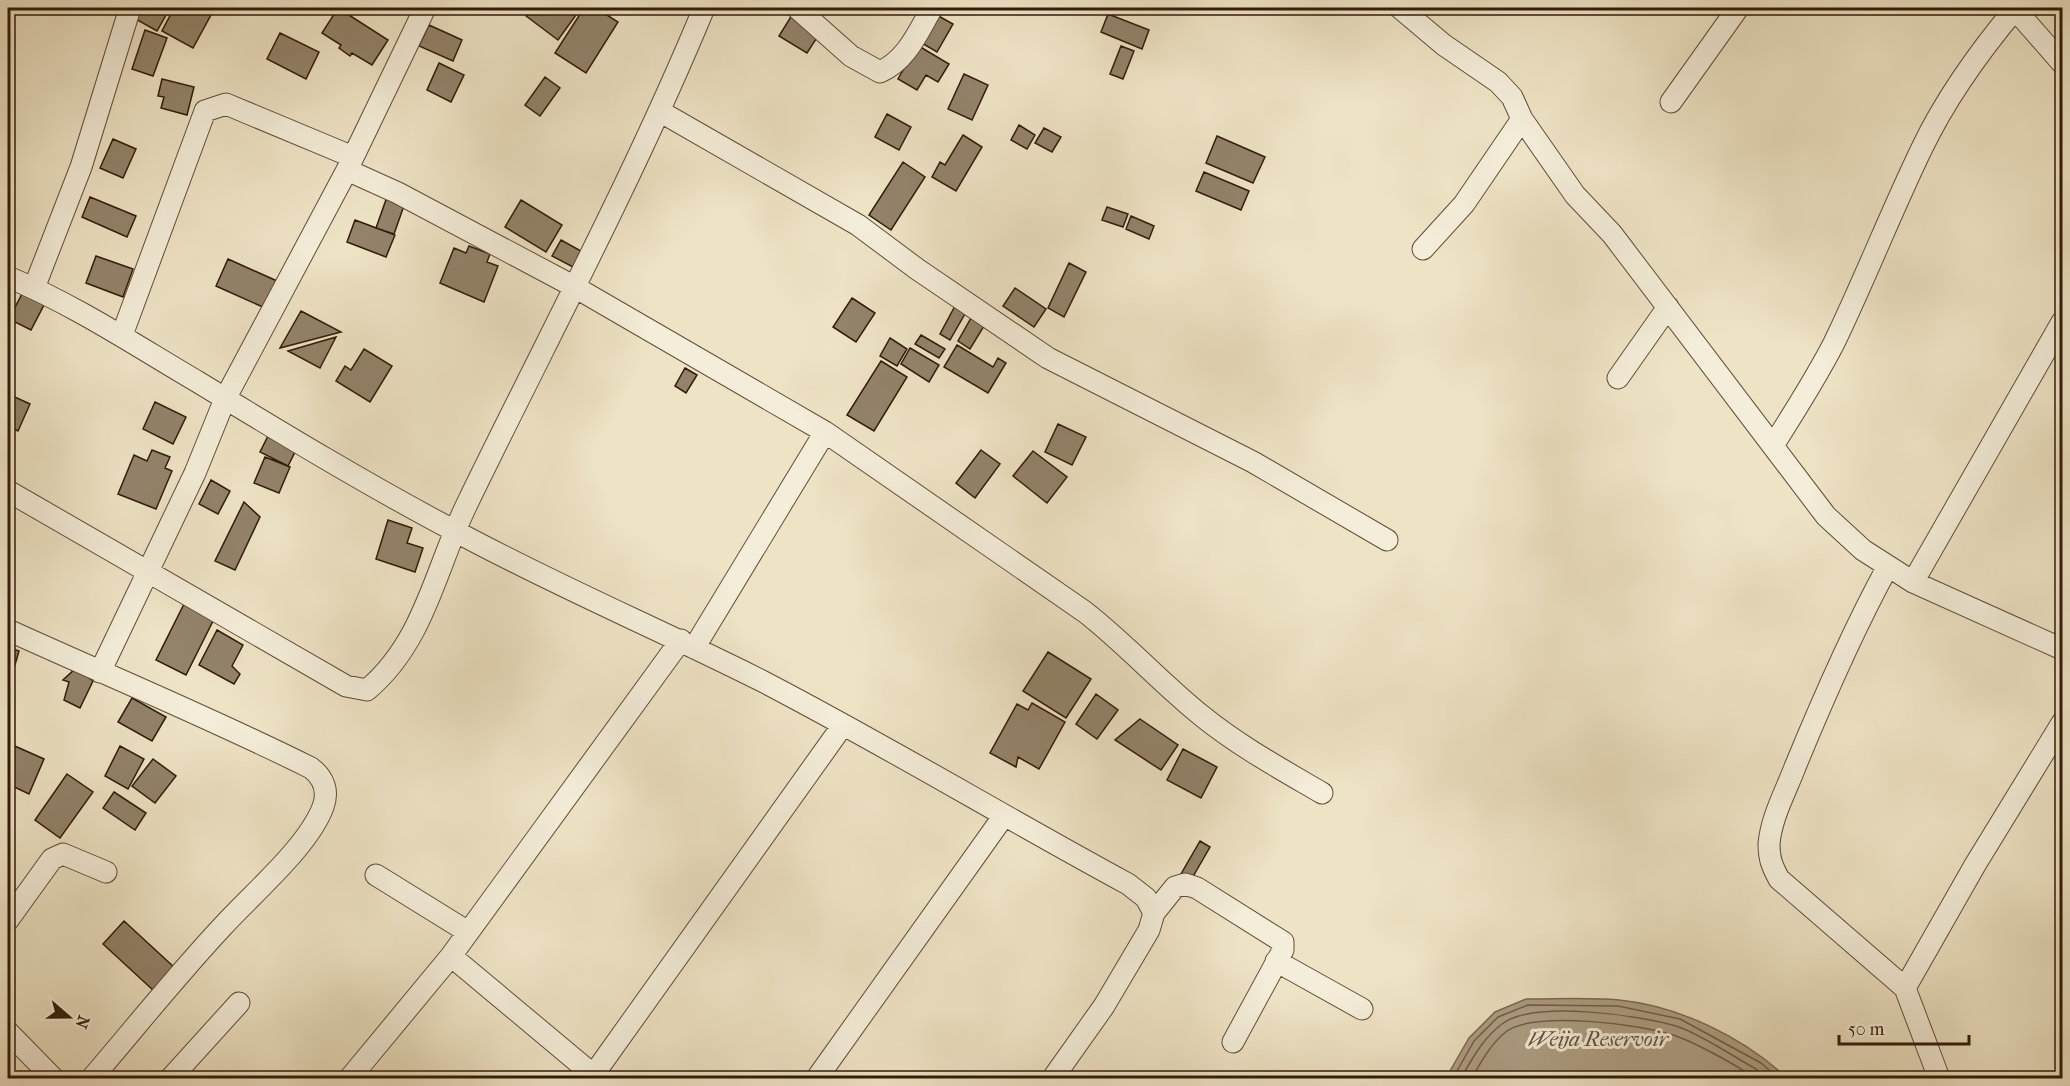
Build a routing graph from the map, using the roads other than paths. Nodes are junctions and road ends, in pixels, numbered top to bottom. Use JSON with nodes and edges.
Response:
{"nodes":[{"id":1,"x":130,"y":8,"type":"edge"},
{"id":2,"x":425,"y":8,"type":"edge"},
{"id":3,"x":704,"y":8,"type":"edge"},
{"id":4,"x":797,"y":8,"type":"edge"},
{"id":5,"x":933,"y":8,"type":"edge"},
{"id":6,"x":1400,"y":8,"type":"edge"},
{"id":7,"x":1738,"y":8,"type":"edge"},
{"id":8,"x":2015,"y":8,"type":"edge"},
{"id":9,"x":2062,"y":63,"type":"edge"},
{"id":10,"x":1671,"y":102,"type":"dead end"},
{"id":11,"x":661,"y":112,"type":"junction"},
{"id":12,"x":1522,"y":119,"type":"junction"},
{"id":13,"x":350,"y":164,"type":"junction"},
{"id":14,"x":1423,"y":249,"type":"dead end"},
{"id":15,"x":8,"y":277,"type":"edge"},
{"id":16,"x":573,"y":286,"type":"junction"},
{"id":17,"x":34,"y":288,"type":"junction"},
{"id":18,"x":1668,"y":307,"type":"junction"},
{"id":19,"x":2062,"y":322,"type":"edge"},
{"id":20,"x":123,"y":335,"type":"junction"},
{"id":21,"x":1618,"y":378,"type":"dead end"},
{"id":22,"x":225,"y":399,"type":"junction"},
{"id":23,"x":825,"y":432,"type":"junction"},
{"id":24,"x":1774,"y":444,"type":"junction"},
{"id":25,"x":8,"y":491,"type":"edge"},
{"id":26,"x":454,"y":531,"type":"junction"},
{"id":27,"x":1387,"y":540,"type":"dead end"},
{"id":28,"x":1887,"y":568,"type":"junction"},
{"id":29,"x":147,"y":569,"type":"junction"},
{"id":30,"x":1913,"y":582,"type":"junction"},
{"id":31,"x":8,"y":630,"type":"edge"},
{"id":32,"x":688,"y":644,"type":"junction"},
{"id":33,"x":2062,"y":649,"type":"edge"},
{"id":34,"x":100,"y":672,"type":"junction"},
{"id":35,"x":2062,"y":723,"type":"edge"},
{"id":36,"x":843,"y":725,"type":"junction"},
{"id":37,"x":1322,"y":793,"type":"dead end"},
{"id":38,"x":1003,"y":817,"type":"junction"},
{"id":39,"x":106,"y":872,"type":"dead end"},
{"id":40,"x":376,"y":875,"type":"dead end"},
{"id":41,"x":1154,"y":913,"type":"junction"},
{"id":42,"x":8,"y":920,"type":"edge"},
{"id":43,"x":468,"y":932,"type":"junction"},
{"id":44,"x":451,"y":956,"type":"junction"},
{"id":45,"x":1276,"y":962,"type":"junction"},
{"id":46,"x":1905,"y":988,"type":"junction"},
{"id":47,"x":239,"y":1003,"type":"dead end"},
{"id":48,"x":1362,"y":1009,"type":"dead end"},
{"id":49,"x":8,"y":1032,"type":"edge"},
{"id":50,"x":1233,"y":1042,"type":"dead end"},
{"id":51,"x":596,"y":1076,"type":"edge"},
{"id":52,"x":53,"y":1078,"type":"edge"},
{"id":53,"x":92,"y":1078,"type":"edge"},
{"id":54,"x":171,"y":1078,"type":"edge"},
{"id":55,"x":350,"y":1078,"type":"edge"},
{"id":56,"x":817,"y":1078,"type":"edge"},
{"id":57,"x":1053,"y":1078,"type":"edge"},
{"id":58,"x":1939,"y":1078,"type":"edge"}],
"edges":[{"from":1,"to":17,"type":"street"},
{"from":2,"to":13,"type":"street"},
{"from":3,"to":11,"type":"street"},
{"from":4,"to":5,"type":"street"},
{"from":6,"to":12,"type":"street"},
{"from":7,"to":10,"type":"street"},
{"from":8,"to":9,"type":"street"},
{"from":8,"to":24,"type":"street"},
{"from":11,"to":16,"type":"street"},
{"from":11,"to":27,"type":"street"},
{"from":12,"to":14,"type":"street"},
{"from":12,"to":18,"type":"street"},
{"from":13,"to":16,"type":"street"},
{"from":13,"to":20,"type":"street"},
{"from":13,"to":22,"type":"street"},
{"from":15,"to":17,"type":"street"},
{"from":16,"to":23,"type":"street"},
{"from":16,"to":26,"type":"street"},
{"from":17,"to":20,"type":"street"},
{"from":18,"to":21,"type":"street"},
{"from":18,"to":24,"type":"street"},
{"from":19,"to":30,"type":"street"},
{"from":20,"to":22,"type":"street"},
{"from":22,"to":26,"type":"street"},
{"from":22,"to":29,"type":"street"},
{"from":23,"to":32,"type":"street"},
{"from":23,"to":37,"type":"street"},
{"from":24,"to":28,"type":"street"},
{"from":25,"to":29,"type":"street"},
{"from":26,"to":29,"type":"street"},
{"from":26,"to":32,"type":"street"},
{"from":28,"to":30,"type":"street"},
{"from":28,"to":46,"type":"street"},
{"from":29,"to":34,"type":"street"},
{"from":30,"to":33,"type":"street"},
{"from":31,"to":34,"type":"street"},
{"from":32,"to":36,"type":"street"},
{"from":32,"to":43,"type":"street"},
{"from":34,"to":53,"type":"street"},
{"from":35,"to":46,"type":"street"},
{"from":36,"to":38,"type":"street"},
{"from":36,"to":51,"type":"street"},
{"from":38,"to":41,"type":"street"},
{"from":38,"to":56,"type":"street"},
{"from":39,"to":42,"type":"street"},
{"from":40,"to":43,"type":"street"},
{"from":41,"to":45,"type":"street"},
{"from":41,"to":57,"type":"street"},
{"from":43,"to":44,"type":"street"},
{"from":44,"to":51,"type":"street"},
{"from":44,"to":55,"type":"street"},
{"from":45,"to":48,"type":"street"},
{"from":45,"to":50,"type":"street"},
{"from":46,"to":58,"type":"street"},
{"from":47,"to":54,"type":"street"},
{"from":49,"to":52,"type":"street"}]}
